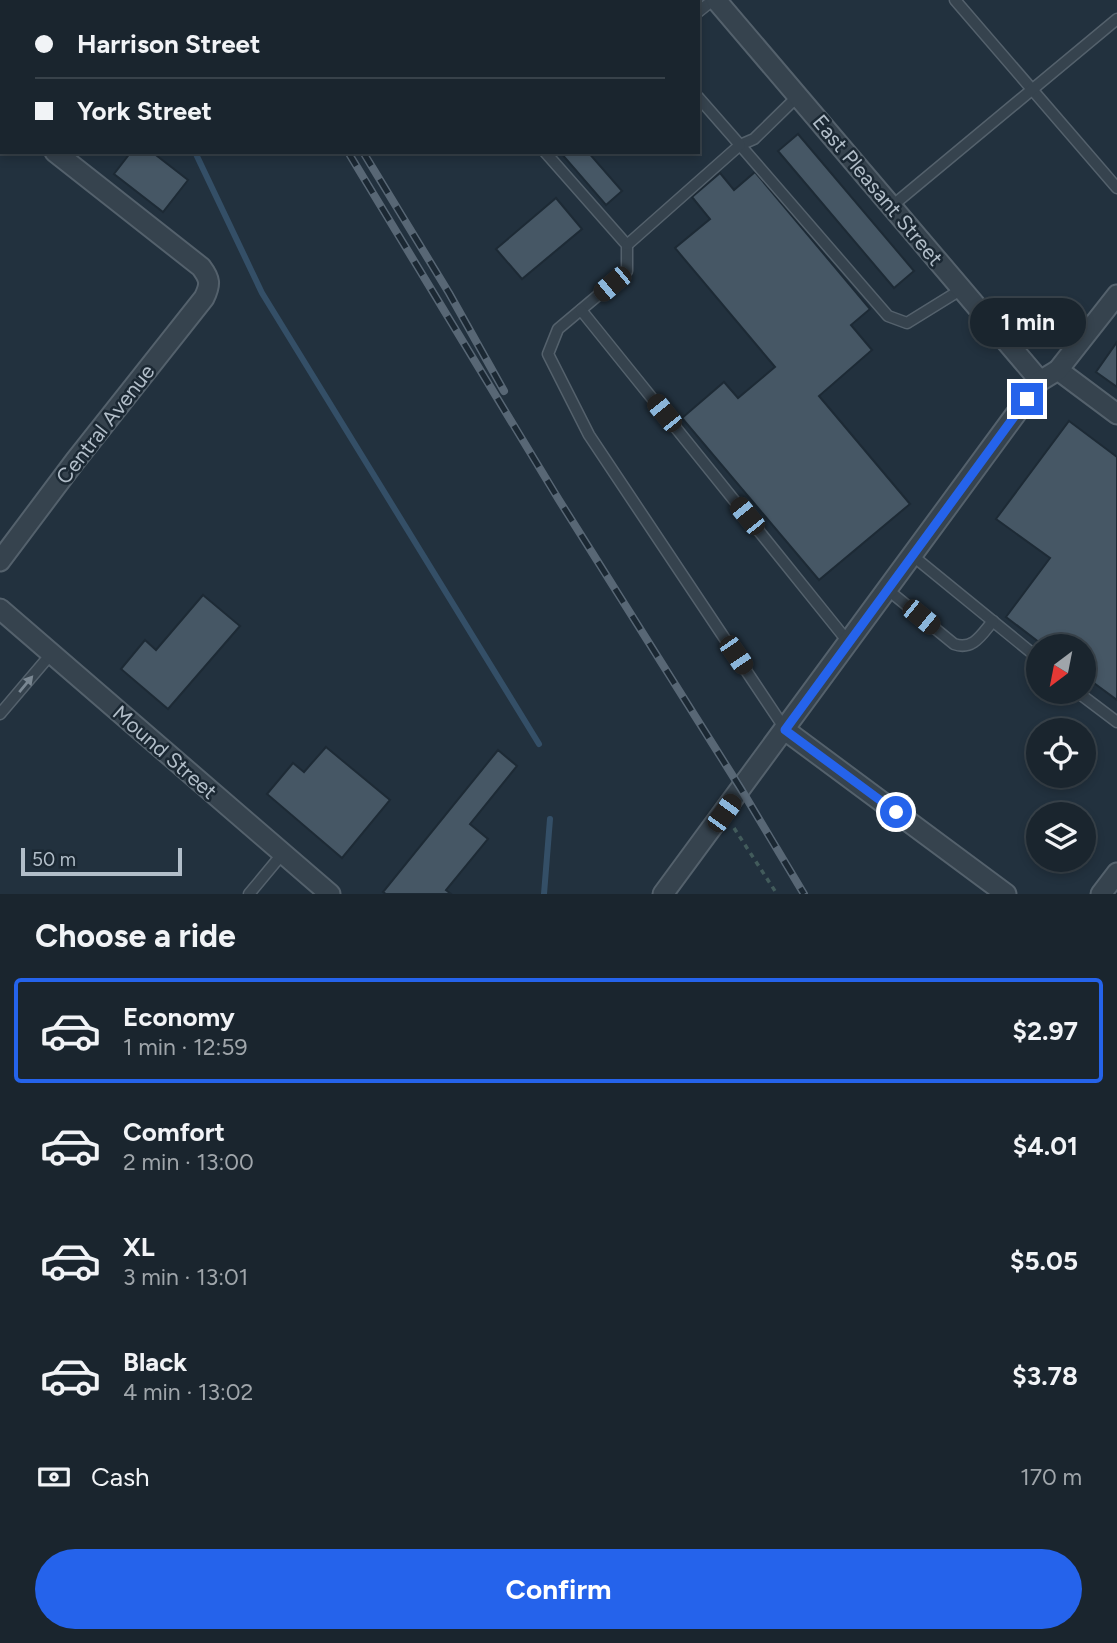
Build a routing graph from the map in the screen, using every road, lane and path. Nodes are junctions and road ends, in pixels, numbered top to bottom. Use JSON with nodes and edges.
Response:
{"nodes":[{"id":1,"x":715,"y":0,"type":"edge"},
{"id":2,"x":955,"y":0,"type":"edge"},
{"id":3,"x":700,"y":11,"type":"edge"},
{"id":4,"x":1117,"y":19,"type":"edge"},
{"id":5,"x":1033,"y":90,"type":"junction"},
{"id":6,"x":798,"y":96,"type":"junction"},
{"id":7,"x":700,"y":99,"type":"edge"},
{"id":8,"x":740,"y":145,"type":"junction"},
{"id":9,"x":58,"y":154,"type":"edge"},
{"id":10,"x":547,"y":154,"type":"edge"},
{"id":11,"x":1117,"y":188,"type":"edge"},
{"id":12,"x":892,"y":206,"type":"junction"},
{"id":13,"x":627,"y":245,"type":"junction"},
{"id":14,"x":962,"y":289,"type":"junction"},
{"id":15,"x":1117,"y":295,"type":"edge"},
{"id":16,"x":581,"y":310,"type":"junction"},
{"id":17,"x":1058,"y":370,"type":"junction"},
{"id":18,"x":1040,"y":381,"type":"junction"},
{"id":19,"x":1117,"y":414,"type":"edge"},
{"id":20,"x":913,"y":556,"type":"junction"},
{"id":21,"x":0,"y":561,"type":"edge"},
{"id":22,"x":888,"y":590,"type":"junction"},
{"id":23,"x":0,"y":609,"type":"edge"},
{"id":24,"x":993,"y":621,"type":"junction"},
{"id":25,"x":849,"y":643,"type":"junction"},
{"id":26,"x":1026,"y":648,"type":"edge"},
{"id":27,"x":51,"y":654,"type":"junction"},
{"id":28,"x":1093,"y":704,"type":"edge"},
{"id":29,"x":0,"y":714,"type":"edge"},
{"id":30,"x":1117,"y":722,"type":"edge"},
{"id":31,"x":785,"y":730,"type":"junction"},
{"id":32,"x":724,"y":813,"type":"junction"},
{"id":33,"x":283,"y":853,"type":"junction"},
{"id":34,"x":1117,"y":873,"type":"edge"},
{"id":35,"x":249,"y":894,"type":"edge"},
{"id":36,"x":330,"y":894,"type":"edge"},
{"id":37,"x":663,"y":894,"type":"edge"},
{"id":38,"x":777,"y":894,"type":"edge"},
{"id":39,"x":1006,"y":894,"type":"edge"},
{"id":40,"x":1101,"y":894,"type":"edge"}],
"edges":[{"from":1,"to":3,"type":"lane"},
{"from":1,"to":6,"type":"street","name":"East Pleasant Street"},
{"from":2,"to":5,"type":"lane"},
{"from":4,"to":5,"type":"lane"},
{"from":5,"to":11,"type":"lane"},
{"from":5,"to":12,"type":"lane"},
{"from":6,"to":8,"type":"lane"},
{"from":6,"to":12,"type":"street","name":"East Pleasant Street"},
{"from":7,"to":8,"type":"lane"},
{"from":8,"to":13,"type":"lane"},
{"from":8,"to":14,"type":"lane"},
{"from":9,"to":21,"type":"street","name":"Central Avenue"},
{"from":10,"to":13,"type":"lane"},
{"from":12,"to":14,"type":"street","name":"East Pleasant Street"},
{"from":13,"to":16,"type":"lane"},
{"from":14,"to":18,"type":"street","name":"East Pleasant Street"},
{"from":15,"to":17,"type":"street"},
{"from":16,"to":25,"type":"lane"},
{"from":16,"to":31,"type":"lane"},
{"from":17,"to":18,"type":"street"},
{"from":17,"to":19,"type":"street"},
{"from":18,"to":20,"type":"street"},
{"from":20,"to":22,"type":"street"},
{"from":20,"to":24,"type":"lane"},
{"from":22,"to":24,"type":"lane"},
{"from":22,"to":25,"type":"street"},
{"from":23,"to":27,"type":"street","name":"Mound Street"},
{"from":24,"to":26,"type":"lane"},
{"from":25,"to":31,"type":"street"},
{"from":29,"to":27,"type":"lane","one_way":true},
{"from":27,"to":33,"type":"street","name":"Mound Street"},
{"from":28,"to":30,"type":"lane"},
{"from":31,"to":32,"type":"street"},
{"from":31,"to":39,"type":"street"},
{"from":32,"to":37,"type":"street"},
{"from":32,"to":38,"type":"path"},
{"from":33,"to":35,"type":"lane"},
{"from":33,"to":36,"type":"street","name":"Mound Street"},
{"from":34,"to":40,"type":"street"}]}
